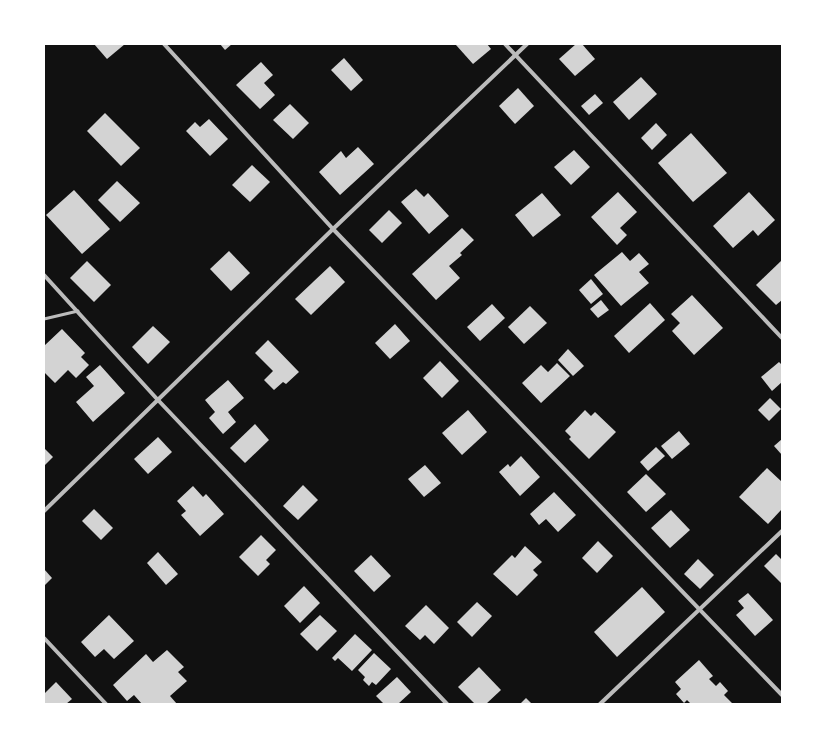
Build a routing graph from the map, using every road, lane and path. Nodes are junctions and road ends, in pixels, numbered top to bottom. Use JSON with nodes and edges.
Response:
{"nodes":[{"id":1,"x":164,"y":44,"type":"edge"},
{"id":2,"x":505,"y":44,"type":"edge"},
{"id":3,"x":527,"y":44,"type":"edge"},
{"id":4,"x":515,"y":55,"type":"junction"},
{"id":5,"x":333,"y":229,"type":"junction"},
{"id":6,"x":44,"y":275,"type":"edge"},
{"id":7,"x":78,"y":311,"type":"junction"},
{"id":8,"x":44,"y":319,"type":"edge"},
{"id":9,"x":782,"y":338,"type":"edge"},
{"id":10,"x":157,"y":399,"type":"junction"},
{"id":11,"x":44,"y":511,"type":"edge"},
{"id":12,"x":782,"y":531,"type":"edge"},
{"id":13,"x":700,"y":609,"type":"junction"},
{"id":14,"x":44,"y":638,"type":"edge"},
{"id":15,"x":782,"y":695,"type":"edge"},
{"id":16,"x":602,"y":703,"type":"edge"},
{"id":17,"x":106,"y":704,"type":"edge"},
{"id":18,"x":447,"y":704,"type":"edge"}],
"edges":[{"from":1,"to":5,"type":"street"},
{"from":2,"to":4,"type":"street"},
{"from":3,"to":4,"type":"street"},
{"from":4,"to":5,"type":"street"},
{"from":4,"to":9,"type":"street"},
{"from":5,"to":10,"type":"street"},
{"from":5,"to":13,"type":"street"},
{"from":6,"to":7,"type":"street"},
{"from":7,"to":8,"type":"lane"},
{"from":7,"to":10,"type":"street"},
{"from":10,"to":11,"type":"street"},
{"from":10,"to":18,"type":"street"},
{"from":12,"to":13,"type":"street"},
{"from":13,"to":15,"type":"street"},
{"from":13,"to":16,"type":"street"},
{"from":14,"to":17,"type":"street"}]}
